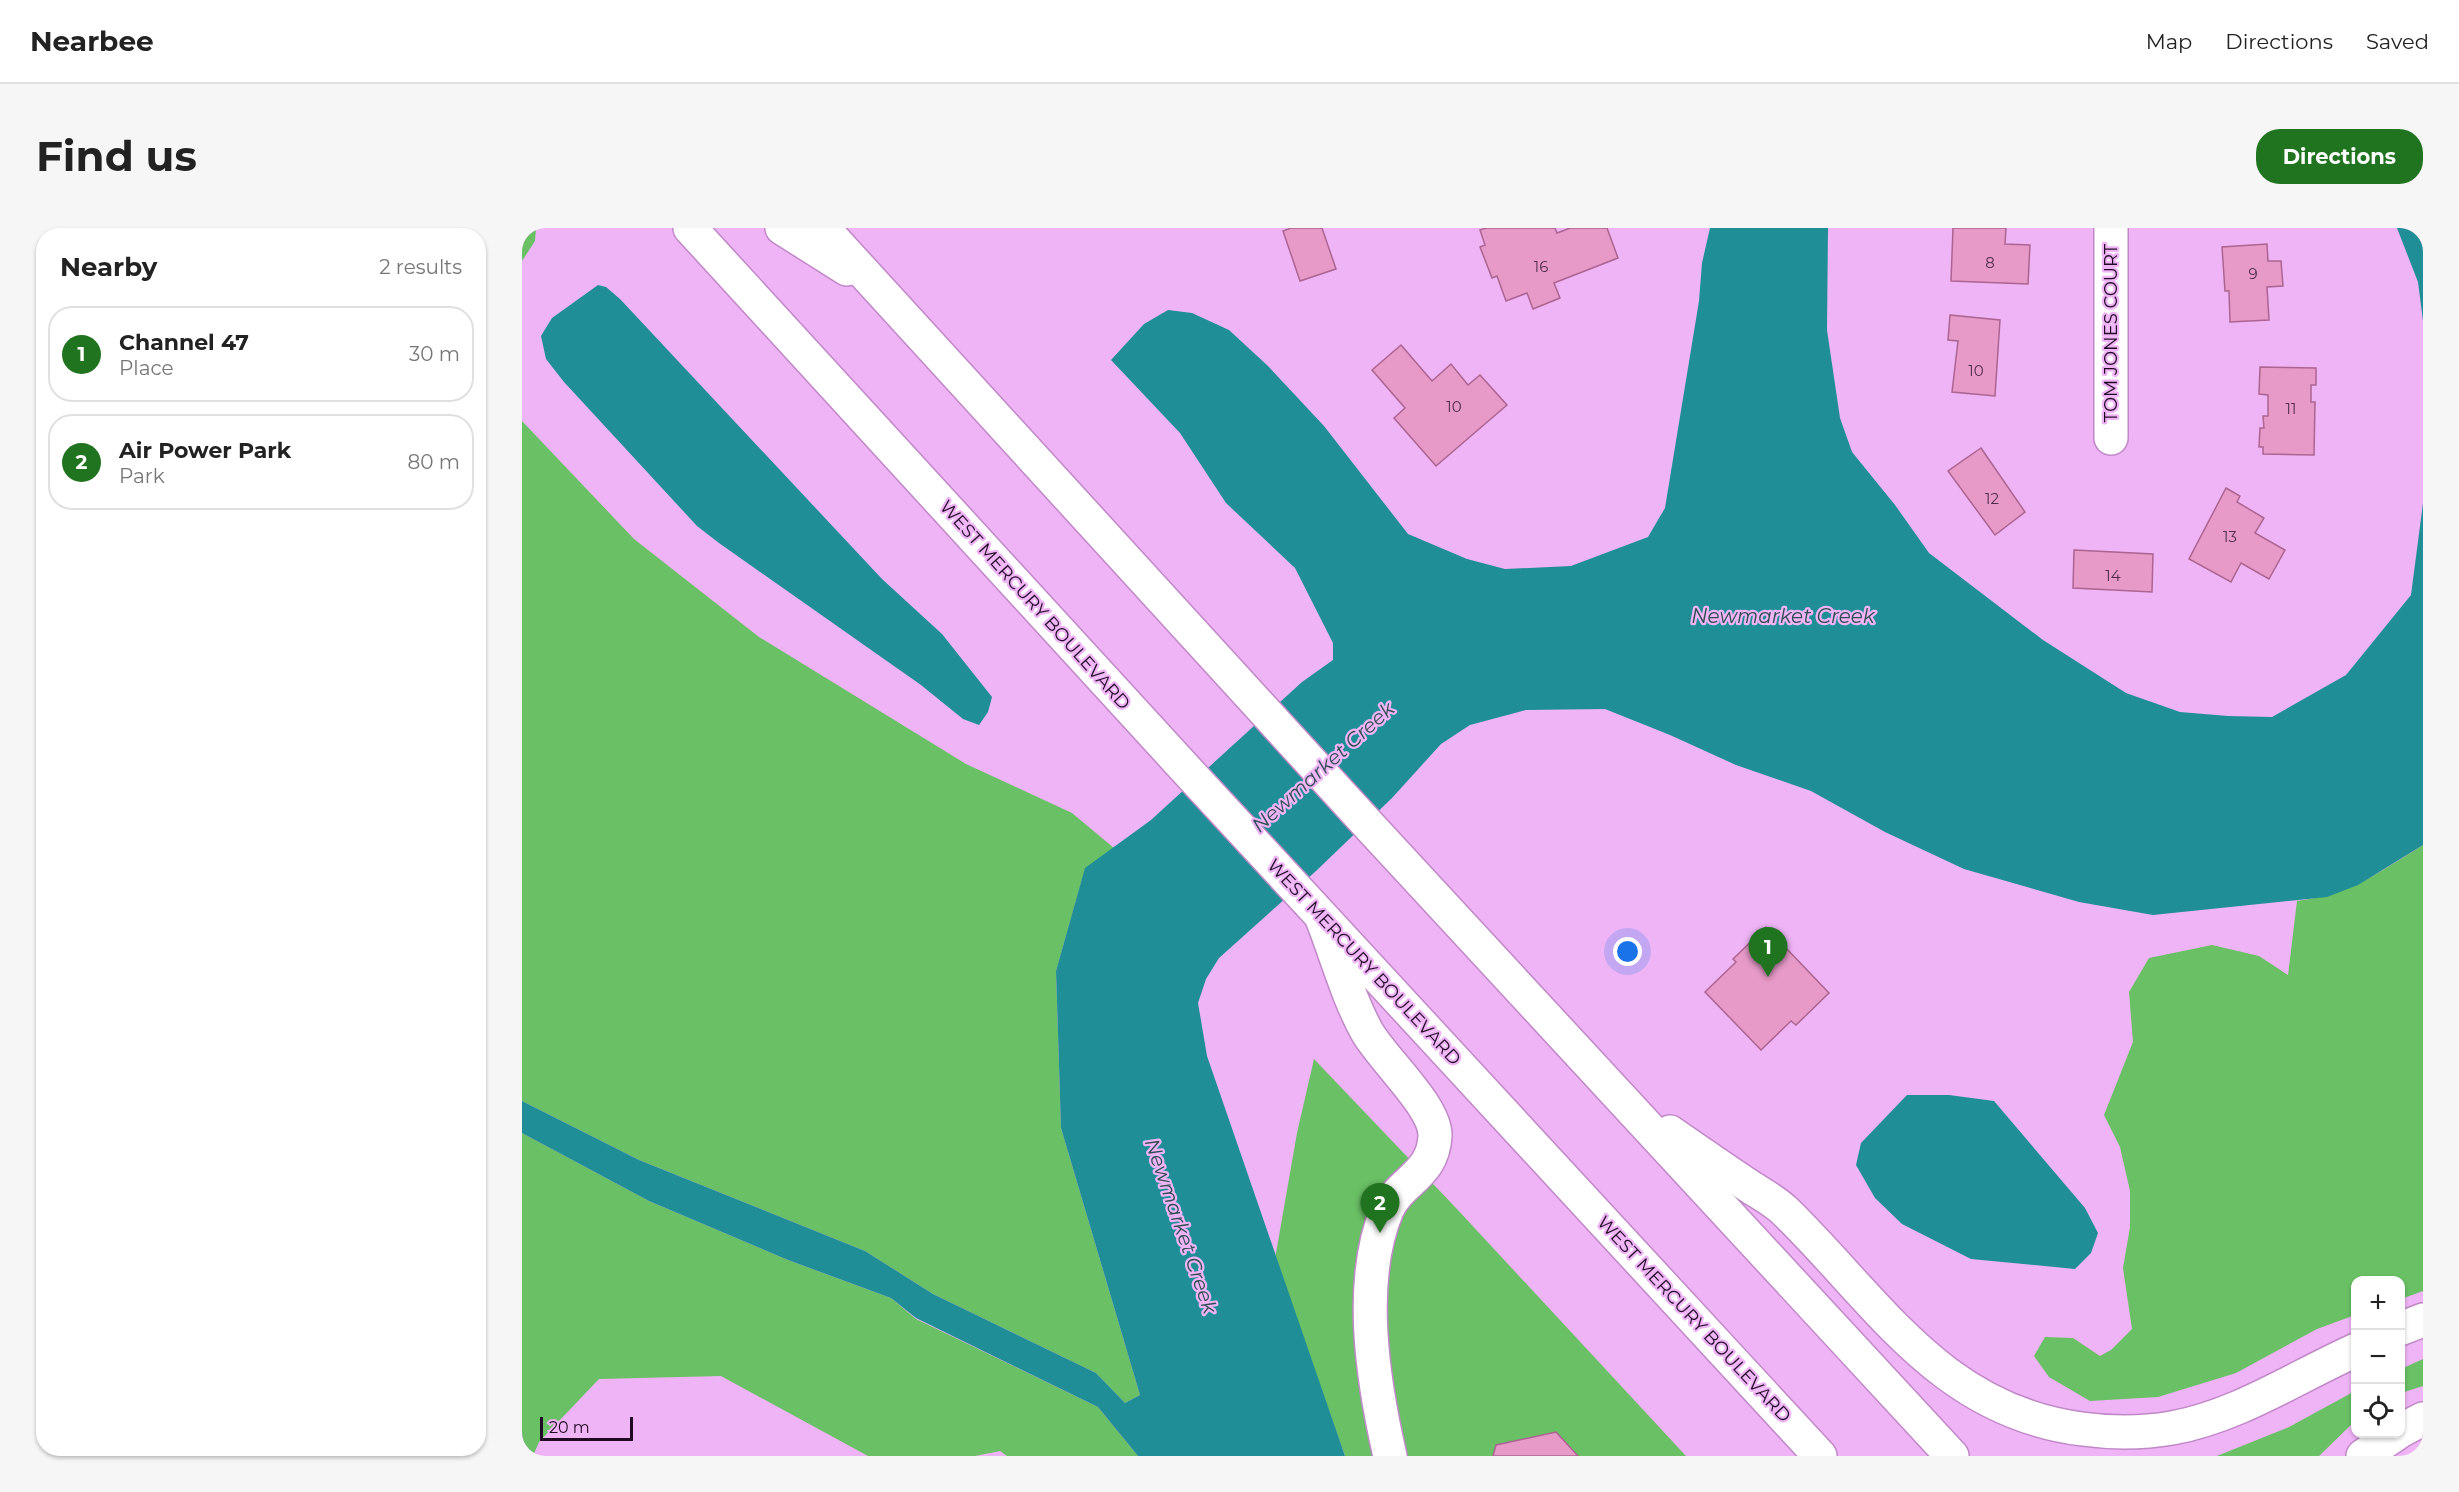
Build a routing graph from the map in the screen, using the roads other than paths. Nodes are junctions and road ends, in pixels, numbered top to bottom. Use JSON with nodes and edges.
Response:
{"nodes":[{"id":1,"x":690,"y":228,"type":"edge"},
{"id":2,"x":782,"y":228,"type":"edge"},
{"id":3,"x":823,"y":228,"type":"edge"},
{"id":4,"x":2111,"y":228,"type":"edge"},
{"id":5,"x":879,"y":289,"type":"junction"},
{"id":6,"x":2111,"y":438,"type":"dead end"},
{"id":7,"x":1312,"y":905,"type":"junction"},
{"id":8,"x":1623,"y":1100,"type":"junction"},
{"id":9,"x":2423,"y":1320,"type":"edge"},
{"id":10,"x":2405,"y":1327,"type":"edge"},
{"id":11,"x":2351,"y":1352,"type":"edge"},
{"id":12,"x":2423,"y":1419,"type":"edge"},
{"id":13,"x":2405,"y":1428,"type":"edge"},
{"id":14,"x":2390,"y":1438,"type":"edge"},
{"id":15,"x":1390,"y":1456,"type":"edge"},
{"id":16,"x":1820,"y":1456,"type":"edge"},
{"id":17,"x":1952,"y":1456,"type":"edge"},
{"id":18,"x":2363,"y":1456,"type":"edge"}],
"edges":[{"from":1,"to":7,"type":"main road","name":"WEST MERCURY BOULEVARD"},
{"from":2,"to":5,"type":"main road"},
{"from":3,"to":5,"type":"main road"},
{"from":4,"to":6,"type":"main road","name":"TOM JONES COURT"},
{"from":5,"to":8,"type":"main road"},
{"from":7,"to":15,"type":"main road"},
{"from":7,"to":16,"type":"main road","name":"WEST MERCURY BOULEVARD"},
{"from":8,"to":11,"type":"main road"},
{"from":8,"to":17,"type":"main road"},
{"from":9,"to":10,"type":"main road"},
{"from":12,"to":13,"type":"main road"},
{"from":14,"to":18,"type":"main road"}]}
